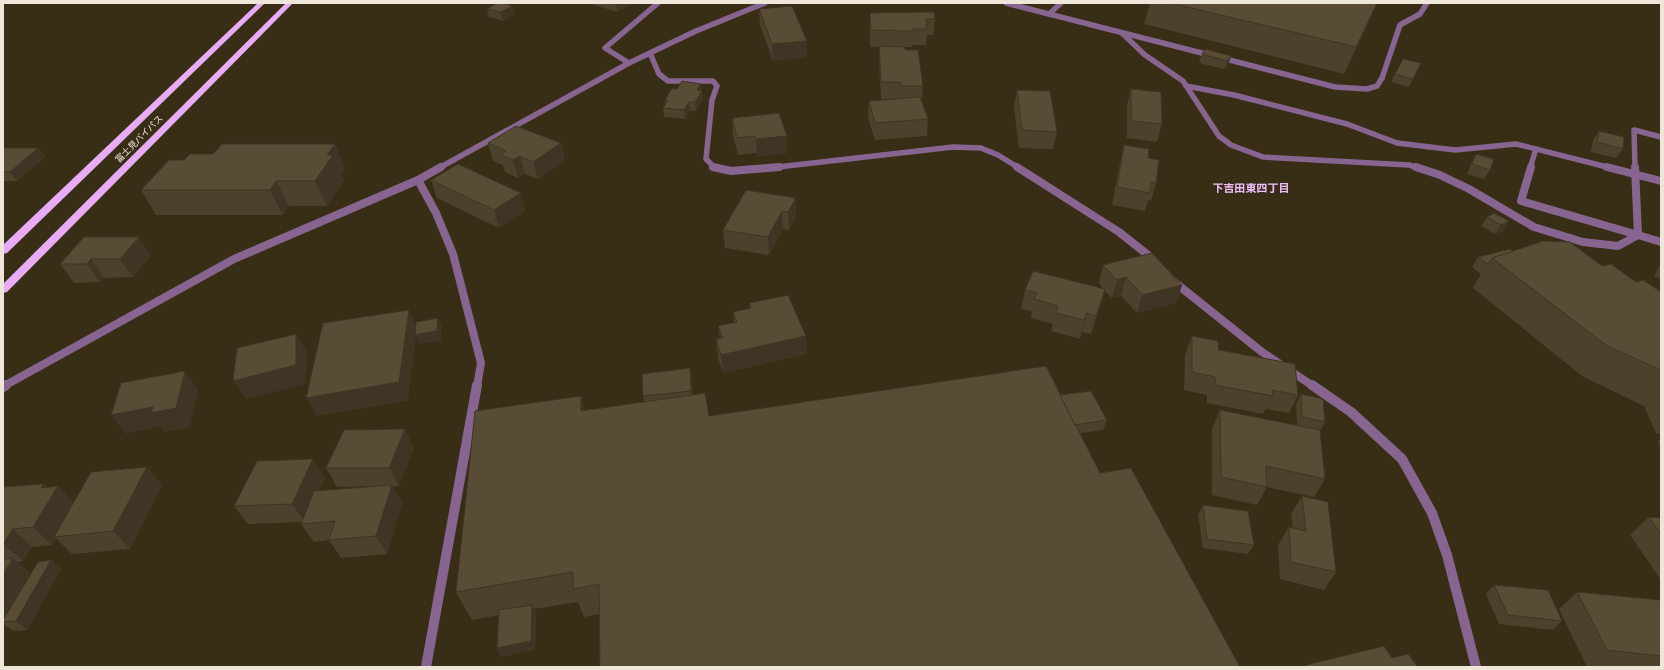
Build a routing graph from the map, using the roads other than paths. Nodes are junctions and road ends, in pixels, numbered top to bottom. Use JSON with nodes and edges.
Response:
{"nodes":[{"id":1,"x":262,"y":3,"type":"edge"},
{"id":2,"x":290,"y":3,"type":"edge"},
{"id":3,"x":658,"y":3,"type":"edge"},
{"id":4,"x":765,"y":3,"type":"edge"},
{"id":5,"x":1006,"y":3,"type":"edge"},
{"id":6,"x":1061,"y":3,"type":"edge"},
{"id":7,"x":1427,"y":3,"type":"edge"},
{"id":8,"x":1049,"y":14,"type":"junction"},
{"id":9,"x":1122,"y":33,"type":"junction"},
{"id":10,"x":650,"y":53,"type":"junction"},
{"id":11,"x":629,"y":63,"type":"junction"},
{"id":12,"x":1186,"y":86,"type":"junction"},
{"id":13,"x":1661,"y":137,"type":"edge"},
{"id":14,"x":1536,"y":149,"type":"junction"},
{"id":15,"x":1636,"y":174,"type":"junction"},
{"id":16,"x":418,"y":180,"type":"junction"},
{"id":17,"x":1661,"y":181,"type":"edge"},
{"id":18,"x":1638,"y":235,"type":"junction"},
{"id":19,"x":1661,"y":242,"type":"edge"},
{"id":20,"x":3,"y":251,"type":"edge"},
{"id":21,"x":3,"y":290,"type":"edge"},
{"id":22,"x":3,"y":387,"type":"edge"},
{"id":23,"x":426,"y":667,"type":"edge"},
{"id":24,"x":1476,"y":667,"type":"edge"}],
"edges":[{"from":1,"to":20,"type":"highway","name":"富士見バイパス"},
{"from":2,"to":21,"type":"highway","name":"富士見バイパス"},
{"from":3,"to":11,"type":"street"},
{"from":4,"to":10,"type":"street"},
{"from":5,"to":8,"type":"street"},
{"from":6,"to":8,"type":"street"},
{"from":7,"to":9,"type":"street"},
{"from":8,"to":9,"type":"street"},
{"from":9,"to":12,"type":"street"},
{"from":10,"to":11,"type":"street"},
{"from":10,"to":24,"type":"street"},
{"from":11,"to":16,"type":"street"},
{"from":12,"to":14,"type":"street"},
{"from":12,"to":18,"type":"street"},
{"from":13,"to":15,"type":"street"},
{"from":14,"to":15,"type":"street"},
{"from":14,"to":18,"type":"street"},
{"from":15,"to":17,"type":"street"},
{"from":15,"to":18,"type":"street"},
{"from":16,"to":22,"type":"street"},
{"from":16,"to":23,"type":"street"},
{"from":18,"to":19,"type":"street"}]}
